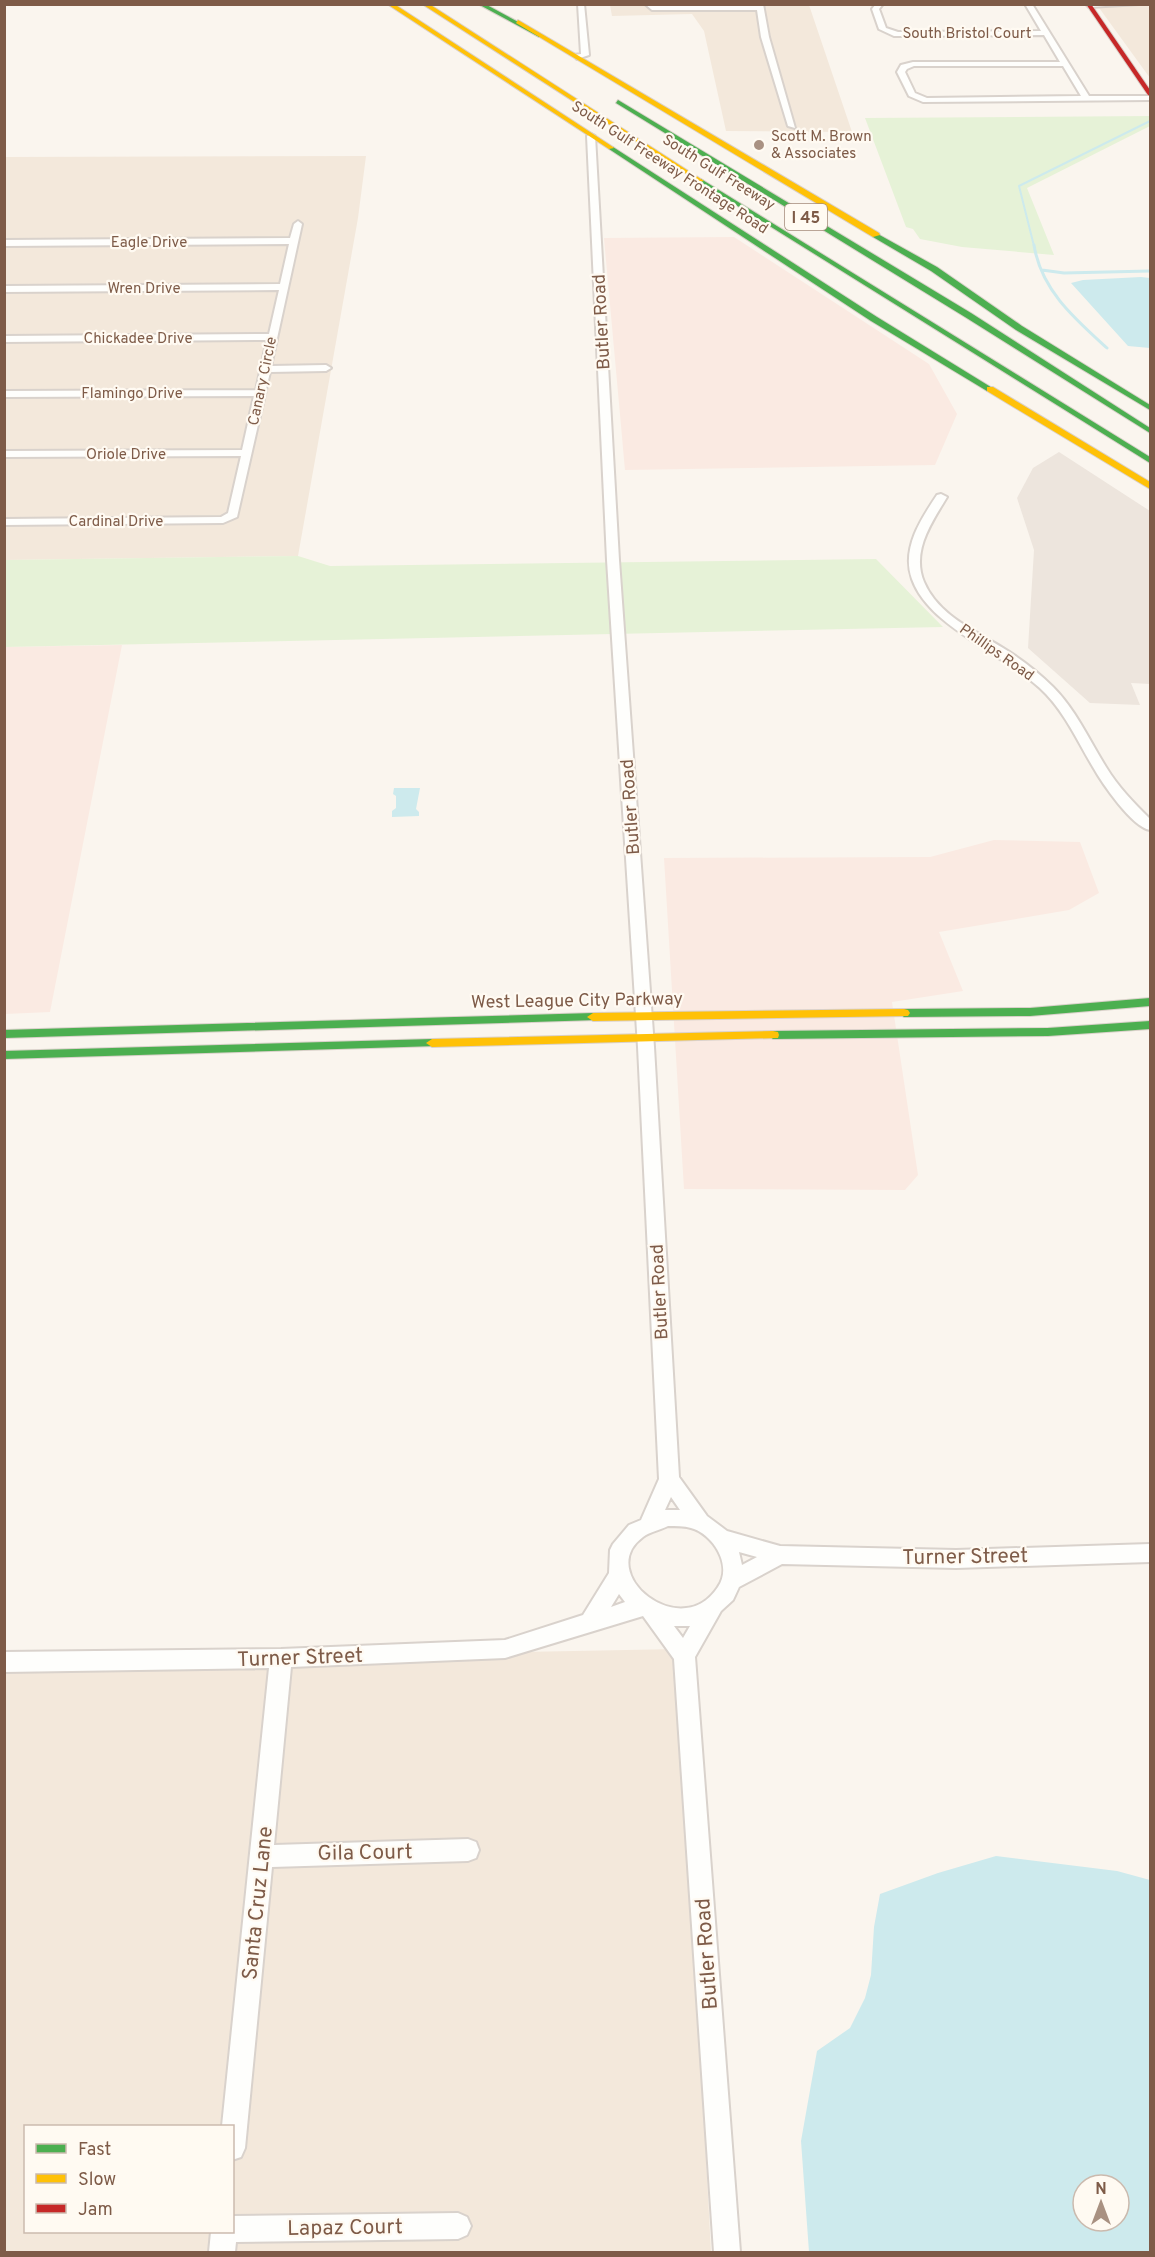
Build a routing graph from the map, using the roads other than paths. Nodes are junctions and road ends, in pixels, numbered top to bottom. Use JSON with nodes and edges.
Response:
{"nodes":[{"id":1,"x":389,"y":4,"type":"edge"},
{"id":2,"x":411,"y":4,"type":"edge"},
{"id":3,"x":424,"y":4,"type":"edge"},
{"id":4,"x":489,"y":4,"type":"edge"},
{"id":5,"x":581,"y":4,"type":"edge"},
{"id":6,"x":648,"y":4,"type":"edge"},
{"id":7,"x":1028,"y":4,"type":"edge"},
{"id":8,"x":1136,"y":4,"type":"edge"},
{"id":9,"x":879,"y":5,"type":"edge"},
{"id":10,"x":1088,"y":5,"type":"edge"},
{"id":11,"x":759,"y":6,"type":"edge"},
{"id":12,"x":474,"y":7,"type":"edge"},
{"id":13,"x":506,"y":33,"type":"dead end"},
{"id":14,"x":1046,"y":33,"type":"junction"},
{"id":15,"x":541,"y":36,"type":"junction"},
{"id":16,"x":577,"y":57,"type":"junction"},
{"id":17,"x":1065,"y":64,"type":"junction"},
{"id":18,"x":602,"y":93,"type":"dead end"},
{"id":19,"x":1150,"y":94,"type":"edge"},
{"id":20,"x":1086,"y":98,"type":"junction"},
{"id":21,"x":1150,"y":98,"type":"edge"},
{"id":22,"x":556,"y":113,"type":"junction"},
{"id":23,"x":792,"y":126,"type":"dead end"},
{"id":24,"x":591,"y":135,"type":"junction"},
{"id":25,"x":298,"y":224,"type":"dead end"},
{"id":26,"x":732,"y":227,"type":"junction"},
{"id":27,"x":293,"y":241,"type":"junction"},
{"id":28,"x":4,"y":243,"type":"edge"},
{"id":29,"x":283,"y":287,"type":"junction"},
{"id":30,"x":4,"y":289,"type":"edge"},
{"id":31,"x":1019,"y":328,"type":"junction"},
{"id":32,"x":272,"y":337,"type":"junction"},
{"id":33,"x":4,"y":339,"type":"edge"},
{"id":34,"x":326,"y":368,"type":"dead end"},
{"id":35,"x":265,"y":369,"type":"junction"},
{"id":36,"x":260,"y":393,"type":"junction"},
{"id":37,"x":4,"y":394,"type":"edge"},
{"id":38,"x":1150,"y":408,"type":"edge"},
{"id":39,"x":1150,"y":418,"type":"edge"},
{"id":40,"x":1150,"y":431,"type":"edge"},
{"id":41,"x":246,"y":453,"type":"junction"},
{"id":42,"x":4,"y":454,"type":"edge"},
{"id":43,"x":1150,"y":460,"type":"edge"},
{"id":44,"x":1150,"y":471,"type":"edge"},
{"id":45,"x":1150,"y":486,"type":"edge"},
{"id":46,"x":941,"y":497,"type":"dead end"},
{"id":47,"x":228,"y":519,"type":"joint"},
{"id":48,"x":4,"y":522,"type":"edge"},
{"id":49,"x":1150,"y":826,"type":"edge"},
{"id":50,"x":1150,"y":1002,"type":"edge"},
{"id":51,"x":644,"y":1016,"type":"junction"},
{"id":52,"x":294,"y":1025,"type":"junction"},
{"id":53,"x":1150,"y":1025,"type":"edge"},
{"id":54,"x":10,"y":1034,"type":"edge"},
{"id":55,"x":645,"y":1037,"type":"junction"},
{"id":56,"x":290,"y":1046,"type":"junction"},
{"id":57,"x":4,"y":1053,"type":"edge"},
{"id":58,"x":669,"y":1479,"type":"junction"},
{"id":59,"x":650,"y":1522,"type":"junction"},
{"id":60,"x":700,"y":1523,"type":"junction"},
{"id":61,"x":721,"y":1538,"type":"junction"},
{"id":62,"x":1150,"y":1553,"type":"edge"},
{"id":63,"x":780,"y":1555,"type":"junction"},
{"id":64,"x":619,"y":1575,"type":"junction"},
{"id":65,"x":733,"y":1580,"type":"junction"},
{"id":66,"x":712,"y":1608,"type":"junction"},
{"id":67,"x":647,"y":1609,"type":"junction"},
{"id":68,"x":591,"y":1621,"type":"junction"},
{"id":69,"x":684,"y":1656,"type":"junction"},
{"id":70,"x":281,"y":1658,"type":"junction"},
{"id":71,"x":4,"y":1662,"type":"edge"},
{"id":72,"x":468,"y":1850,"type":"dead end"},
{"id":73,"x":262,"y":1856,"type":"junction"},
{"id":74,"x":234,"y":2129,"type":"edge"},
{"id":75,"x":458,"y":2226,"type":"dead end"},
{"id":76,"x":234,"y":2229,"type":"edge"},
{"id":77,"x":224,"y":2233,"type":"edge"},
{"id":78,"x":222,"y":2253,"type":"edge"},
{"id":79,"x":727,"y":2253,"type":"edge"}],
"edges":[{"from":1,"to":22,"type":"main road","name":"South Gulf Freeway Frontage Road"},
{"from":2,"to":22,"type":"main road"},
{"from":3,"to":43,"type":"main road","name":"South Gulf Freeway","number":"I 45"},
{"from":4,"to":15,"type":"main road"},
{"from":5,"to":16,"type":"street"},
{"from":6,"to":11,"type":"street"},
{"from":7,"to":14,"type":"street"},
{"from":8,"to":10,"type":"street"},
{"from":9,"to":14,"type":"street","name":"South Bristol Court"},
{"from":10,"to":19,"type":"main road"},
{"from":11,"to":23,"type":"street"},
{"from":12,"to":13,"type":"main road"},
{"from":12,"to":15,"type":"main road"},
{"from":14,"to":17,"type":"street"},
{"from":15,"to":16,"type":"main road"},
{"from":16,"to":31,"type":"main road"},
{"from":17,"to":20,"type":"street"},
{"from":17,"to":20,"type":"street"},
{"from":18,"to":40,"type":"main road","name":"South Gulf Freeway","number":"I 45"},
{"from":20,"to":21,"type":"street"},
{"from":22,"to":24,"type":"main road","name":"South Gulf Freeway Frontage Road"},
{"from":24,"to":26,"type":"main road","name":"South Gulf Freeway Frontage Road"},
{"from":24,"to":51,"type":"street","name":"Butler Road"},
{"from":25,"to":27,"type":"street","name":"Canary Circle"},
{"from":26,"to":44,"type":"main road"},
{"from":26,"to":45,"type":"main road","name":"South Gulf Freeway Frontage Road"},
{"from":27,"to":28,"type":"street","name":"Eagle Drive"},
{"from":27,"to":29,"type":"street","name":"Canary Circle"},
{"from":29,"to":30,"type":"street","name":"Wren Drive"},
{"from":29,"to":32,"type":"street","name":"Canary Circle"},
{"from":31,"to":38,"type":"main road"},
{"from":31,"to":39,"type":"main road"},
{"from":32,"to":33,"type":"street","name":"Chickadee Drive"},
{"from":32,"to":35,"type":"street","name":"Canary Circle"},
{"from":34,"to":35,"type":"street"},
{"from":35,"to":36,"type":"street","name":"Canary Circle"},
{"from":36,"to":37,"type":"street","name":"Flamingo Drive"},
{"from":36,"to":41,"type":"street","name":"Canary Circle"},
{"from":41,"to":42,"type":"street","name":"Oriole Drive"},
{"from":41,"to":47,"type":"street","name":"Canary Circle"},
{"from":46,"to":49,"type":"street","name":"Phillips Road"},
{"from":47,"to":48,"type":"street","name":"Cardinal Drive"},
{"from":50,"to":51,"type":"main road","name":"West League City Parkway"},
{"from":51,"to":52,"type":"main road","name":"West League City Parkway"},
{"from":51,"to":55,"type":"street","name":"Butler Road"},
{"from":52,"to":54,"type":"main road","name":"West League City Parkway"},
{"from":52,"to":56,"type":"main road"},
{"from":53,"to":55,"type":"main road"},
{"from":54,"to":57,"type":"main road"},
{"from":55,"to":56,"type":"main road"},
{"from":55,"to":58,"type":"street","name":"Butler Road"},
{"from":56,"to":57,"type":"main road"},
{"from":58,"to":59,"type":"street","name":"Butler Road"},
{"from":58,"to":60,"type":"street"},
{"from":59,"to":60,"type":"street"},
{"from":59,"to":64,"type":"street"},
{"from":60,"to":61,"type":"street"},
{"from":61,"to":63,"type":"street","name":"Turner Street"},
{"from":61,"to":65,"type":"street"},
{"from":62,"to":63,"type":"street","name":"Turner Street"},
{"from":63,"to":65,"type":"street","name":"Turner Street"},
{"from":64,"to":67,"type":"street"},
{"from":64,"to":68,"type":"street"},
{"from":65,"to":66,"type":"street"},
{"from":66,"to":67,"type":"street"},
{"from":66,"to":69,"type":"street"},
{"from":67,"to":68,"type":"street","name":"Turner Street"},
{"from":67,"to":69,"type":"street"},
{"from":68,"to":70,"type":"street","name":"Turner Street"},
{"from":69,"to":79,"type":"street","name":"Butler Road"},
{"from":70,"to":71,"type":"street","name":"Turner Street"},
{"from":70,"to":73,"type":"street","name":"Santa Cruz Lane"},
{"from":72,"to":73,"type":"street","name":"Gila Court"},
{"from":73,"to":74,"type":"street","name":"Santa Cruz Lane"},
{"from":75,"to":76,"type":"street","name":"Lapaz Court"},
{"from":77,"to":78,"type":"street"}]}
